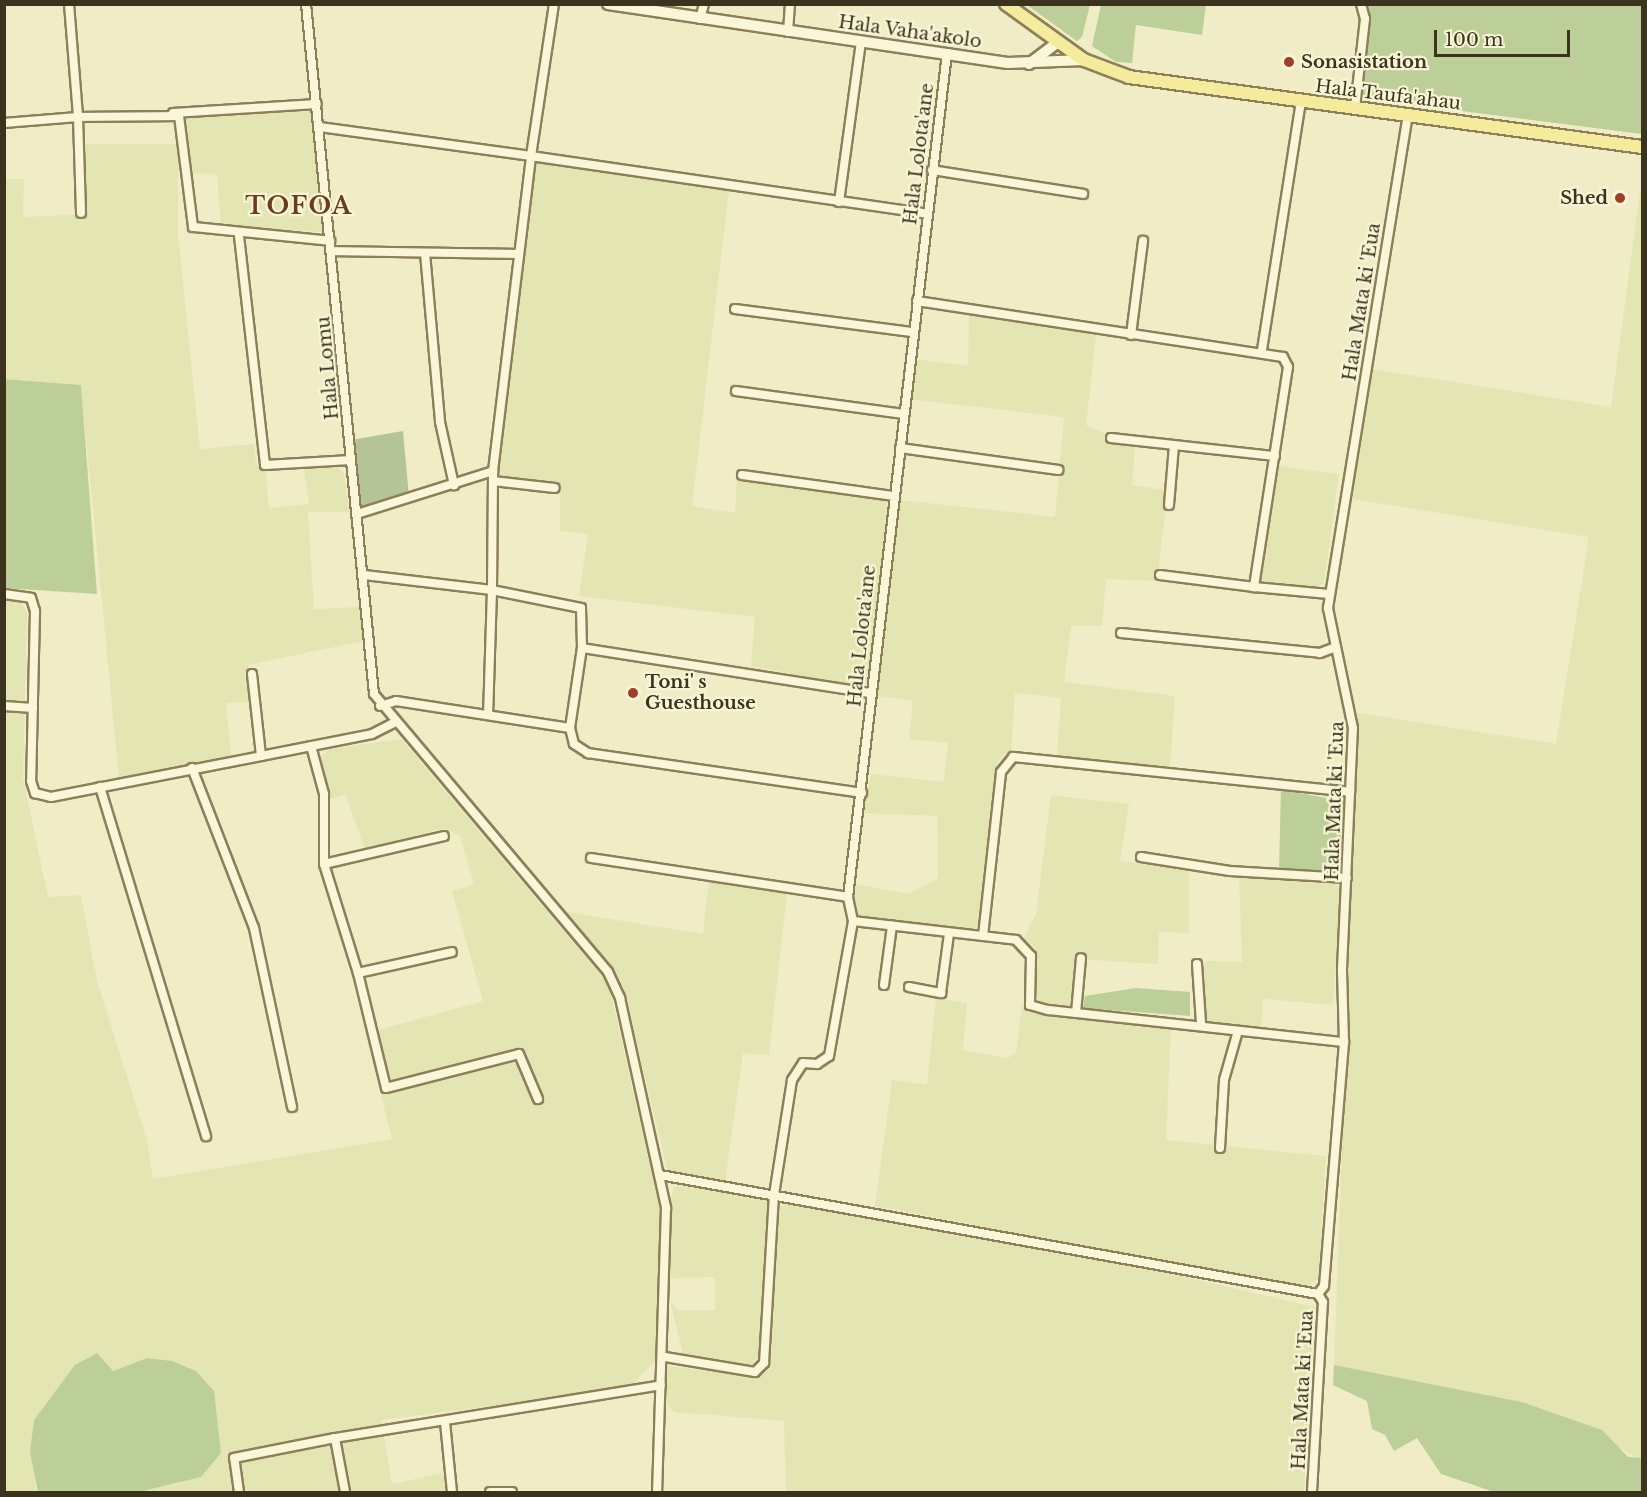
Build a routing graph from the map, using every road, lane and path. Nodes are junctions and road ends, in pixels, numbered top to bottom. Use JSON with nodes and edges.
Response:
{"nodes":[{"id":1,"x":69,"y":4,"type":"edge"},
{"id":2,"x":306,"y":4,"type":"edge"},
{"id":3,"x":554,"y":4,"type":"edge"},
{"id":4,"x":608,"y":4,"type":"edge"},
{"id":5,"x":704,"y":4,"type":"edge"},
{"id":6,"x":790,"y":4,"type":"edge"},
{"id":7,"x":1006,"y":4,"type":"edge"},
{"id":8,"x":1361,"y":4,"type":"edge"},
{"id":9,"x":700,"y":19,"type":"junction"},
{"id":10,"x":788,"y":32,"type":"junction"},
{"id":11,"x":861,"y":42,"type":"junction"},
{"id":12,"x":1058,"y":42,"type":"junction"},
{"id":13,"x":947,"y":53,"type":"junction"},
{"id":14,"x":1084,"y":60,"type":"junction"},
{"id":15,"x":1029,"y":64,"type":"junction"},
{"id":16,"x":1301,"y":102,"type":"junction"},
{"id":17,"x":317,"y":104,"type":"junction"},
{"id":18,"x":1355,"y":108,"type":"junction"},
{"id":19,"x":173,"y":113,"type":"junction"},
{"id":20,"x":1408,"y":115,"type":"junction"},
{"id":21,"x":78,"y":117,"type":"junction"},
{"id":22,"x":4,"y":123,"type":"edge"},
{"id":23,"x":320,"y":127,"type":"junction"},
{"id":24,"x":1642,"y":147,"type":"edge"},
{"id":25,"x":531,"y":156,"type":"junction"},
{"id":26,"x":932,"y":170,"type":"junction"},
{"id":27,"x":1083,"y":194,"type":"dead end"},
{"id":28,"x":839,"y":202,"type":"junction"},
{"id":29,"x":81,"y":213,"type":"dead end"},
{"id":30,"x":927,"y":214,"type":"junction"},
{"id":31,"x":239,"y":236,"type":"junction"},
{"id":32,"x":330,"y":241,"type":"junction"},
{"id":33,"x":1143,"y":241,"type":"dead end"},
{"id":34,"x":332,"y":251,"type":"junction"},
{"id":35,"x":425,"y":253,"type":"junction"},
{"id":36,"x":517,"y":254,"type":"junction"},
{"id":37,"x":917,"y":301,"type":"junction"},
{"id":38,"x":735,"y":309,"type":"dead end"},
{"id":39,"x":912,"y":332,"type":"junction"},
{"id":40,"x":1131,"y":335,"type":"junction"},
{"id":41,"x":1262,"y":350,"type":"junction"},
{"id":42,"x":736,"y":391,"type":"dead end"},
{"id":43,"x":903,"y":414,"type":"junction"},
{"id":44,"x":1111,"y":438,"type":"dead end"},
{"id":45,"x":1174,"y":446,"type":"junction"},
{"id":46,"x":900,"y":448,"type":"junction"},
{"id":47,"x":1275,"y":456,"type":"junction"},
{"id":48,"x":351,"y":460,"type":"junction"},
{"id":49,"x":1058,"y":470,"type":"dead end"},
{"id":50,"x":493,"y":471,"type":"junction"},
{"id":51,"x":742,"y":475,"type":"dead end"},
{"id":52,"x":493,"y":481,"type":"junction"},
{"id":53,"x":454,"y":484,"type":"junction"},
{"id":54,"x":555,"y":489,"type":"dead end"},
{"id":55,"x":893,"y":496,"type":"junction"},
{"id":56,"x":1169,"y":505,"type":"dead end"},
{"id":57,"x":357,"y":514,"type":"junction"},
{"id":58,"x":364,"y":575,"type":"junction"},
{"id":59,"x":1160,"y":575,"type":"dead end"},
{"id":60,"x":1254,"y":587,"type":"junction"},
{"id":61,"x":492,"y":590,"type":"junction"},
{"id":62,"x":4,"y":594,"type":"edge"},
{"id":63,"x":1329,"y":594,"type":"junction"},
{"id":64,"x":1121,"y":633,"type":"dead end"},
{"id":65,"x":1336,"y":647,"type":"junction"},
{"id":66,"x":582,"y":648,"type":"junction"},
{"id":67,"x":252,"y":674,"type":"dead end"},
{"id":68,"x":871,"y":693,"type":"junction"},
{"id":69,"x":4,"y":706,"type":"edge"},
{"id":70,"x":380,"y":706,"type":"junction"},
{"id":71,"x":33,"y":708,"type":"junction"},
{"id":72,"x":488,"y":716,"type":"junction"},
{"id":73,"x":394,"y":723,"type":"junction"},
{"id":74,"x":570,"y":728,"type":"junction"},
{"id":75,"x":311,"y":746,"type":"junction"},
{"id":76,"x":261,"y":756,"type":"junction"},
{"id":77,"x":192,"y":768,"type":"junction"},
{"id":78,"x":100,"y":787,"type":"junction"},
{"id":79,"x":1350,"y":792,"type":"junction"},
{"id":80,"x":862,"y":793,"type":"junction"},
{"id":81,"x":444,"y":837,"type":"dead end"},
{"id":82,"x":1141,"y":857,"type":"dead end"},
{"id":83,"x":591,"y":858,"type":"dead end"},
{"id":84,"x":324,"y":864,"type":"junction"},
{"id":85,"x":1347,"y":878,"type":"junction"},
{"id":86,"x":848,"y":897,"type":"junction"},
{"id":87,"x":853,"y":921,"type":"junction"},
{"id":88,"x":892,"y":926,"type":"junction"},
{"id":89,"x":949,"y":934,"type":"junction"},
{"id":90,"x":983,"y":936,"type":"junction"},
{"id":91,"x":452,"y":952,"type":"dead end"},
{"id":92,"x":1081,"y":958,"type":"dead end"},
{"id":93,"x":1197,"y":964,"type":"dead end"},
{"id":94,"x":358,"y":973,"type":"junction"},
{"id":95,"x":884,"y":985,"type":"dead end"},
{"id":96,"x":909,"y":987,"type":"dead end"},
{"id":97,"x":1076,"y":1013,"type":"junction"},
{"id":98,"x":1201,"y":1023,"type":"junction"},
{"id":99,"x":1238,"y":1030,"type":"junction"},
{"id":100,"x":1344,"y":1042,"type":"junction"},
{"id":101,"x":538,"y":1099,"type":"dead end"},
{"id":102,"x":292,"y":1107,"type":"dead end"},
{"id":103,"x":206,"y":1136,"type":"dead end"},
{"id":104,"x":1220,"y":1148,"type":"dead end"},
{"id":105,"x":660,"y":1175,"type":"junction"},
{"id":106,"x":774,"y":1195,"type":"junction"},
{"id":107,"x":1318,"y":1294,"type":"junction"},
{"id":108,"x":665,"y":1357,"type":"junction"},
{"id":109,"x":661,"y":1385,"type":"junction"},
{"id":110,"x":445,"y":1422,"type":"junction"},
{"id":111,"x":335,"y":1438,"type":"junction"},
{"id":112,"x":239,"y":1492,"type":"edge"},
{"id":113,"x":345,"y":1492,"type":"edge"},
{"id":114,"x":452,"y":1492,"type":"edge"},
{"id":115,"x":490,"y":1492,"type":"edge"},
{"id":116,"x":512,"y":1492,"type":"edge"},
{"id":117,"x":657,"y":1492,"type":"edge"},
{"id":118,"x":1312,"y":1492,"type":"edge"}],
"edges":[{"from":1,"to":21,"type":"street"},
{"from":2,"to":17,"type":"street","name":"Hala Lomu"},
{"from":3,"to":25,"type":"street"},
{"from":4,"to":9,"type":"main road","name":"Hala Vaha'akolo"},
{"from":5,"to":9,"type":"street"},
{"from":6,"to":10,"type":"street"},
{"from":7,"to":12,"type":"main road","name":"Hala Taufa'ahau"},
{"from":8,"to":18,"type":"street"},
{"from":9,"to":10,"type":"main road","name":"Hala Vaha'akolo"},
{"from":10,"to":11,"type":"main road","name":"Hala Vaha'akolo"},
{"from":11,"to":13,"type":"main road","name":"Hala Vaha'akolo"},
{"from":11,"to":28,"type":"street"},
{"from":12,"to":14,"type":"main road","name":"Hala Taufa'ahau"},
{"from":12,"to":15,"type":"main road"},
{"from":13,"to":15,"type":"main road","name":"Hala Vaha'akolo"},
{"from":13,"to":26,"type":"street","name":"Hala Lolota'ane"},
{"from":14,"to":15,"type":"main road","name":"Hala Vaha'akolo"},
{"from":14,"to":16,"type":"main road","name":"Hala Taufa'ahau"},
{"from":16,"to":18,"type":"main road","name":"Hala Taufa'ahau"},
{"from":16,"to":41,"type":"street"},
{"from":17,"to":19,"type":"street"},
{"from":17,"to":23,"type":"street","name":"Hala Lomu"},
{"from":18,"to":20,"type":"main road","name":"Hala Taufa'ahau"},
{"from":19,"to":21,"type":"street"},
{"from":19,"to":31,"type":"street"},
{"from":20,"to":24,"type":"main road","name":"Hala Taufa'ahau"},
{"from":20,"to":63,"type":"street","name":"Hala Mata ki 'Eua"},
{"from":21,"to":22,"type":"street"},
{"from":21,"to":29,"type":"street"},
{"from":23,"to":25,"type":"street"},
{"from":23,"to":32,"type":"street","name":"Hala Lomu"},
{"from":25,"to":28,"type":"street"},
{"from":25,"to":36,"type":"street"},
{"from":26,"to":27,"type":"street"},
{"from":26,"to":30,"type":"street","name":"Hala Lolota'ane"},
{"from":28,"to":30,"type":"street"},
{"from":30,"to":37,"type":"street","name":"Hala Lolota'ane"},
{"from":31,"to":32,"type":"street"},
{"from":31,"to":48,"type":"street"},
{"from":32,"to":34,"type":"street","name":"Hala Lomu"},
{"from":33,"to":40,"type":"street"},
{"from":34,"to":35,"type":"street"},
{"from":34,"to":48,"type":"street","name":"Hala Lomu"},
{"from":35,"to":36,"type":"street"},
{"from":35,"to":53,"type":"street"},
{"from":36,"to":50,"type":"street"},
{"from":37,"to":39,"type":"street","name":"Hala Lolota'ane"},
{"from":37,"to":40,"type":"street"},
{"from":38,"to":39,"type":"street"},
{"from":39,"to":43,"type":"street","name":"Hala Lolota'ane"},
{"from":40,"to":41,"type":"street"},
{"from":41,"to":47,"type":"street"},
{"from":42,"to":43,"type":"street"},
{"from":43,"to":46,"type":"street","name":"Hala Lolota'ane"},
{"from":44,"to":45,"type":"street"},
{"from":45,"to":47,"type":"street"},
{"from":45,"to":56,"type":"street"},
{"from":46,"to":49,"type":"street"},
{"from":46,"to":55,"type":"street","name":"Hala Lolota'ane"},
{"from":47,"to":60,"type":"street"},
{"from":48,"to":57,"type":"street","name":"Hala Lomu"},
{"from":50,"to":52,"type":"street"},
{"from":50,"to":53,"type":"street"},
{"from":51,"to":55,"type":"street"},
{"from":52,"to":54,"type":"street"},
{"from":52,"to":61,"type":"street"},
{"from":53,"to":57,"type":"street"},
{"from":55,"to":68,"type":"street","name":"Hala Lolota'ane"},
{"from":57,"to":58,"type":"street","name":"Hala Lomu"},
{"from":58,"to":61,"type":"street"},
{"from":58,"to":70,"type":"street","name":"Hala Lomu"},
{"from":59,"to":60,"type":"street"},
{"from":60,"to":63,"type":"street"},
{"from":61,"to":66,"type":"street"},
{"from":61,"to":72,"type":"street"},
{"from":62,"to":71,"type":"street"},
{"from":63,"to":65,"type":"street","name":"Hala Mata ki 'Eua"},
{"from":64,"to":65,"type":"street"},
{"from":65,"to":79,"type":"street","name":"Hala Mata ki 'Eua"},
{"from":66,"to":68,"type":"street"},
{"from":66,"to":74,"type":"street"},
{"from":67,"to":76,"type":"street"},
{"from":68,"to":80,"type":"street","name":"Hala Lolota'ane"},
{"from":69,"to":71,"type":"street"},
{"from":70,"to":72,"type":"street"},
{"from":70,"to":73,"type":"street"},
{"from":71,"to":78,"type":"street"},
{"from":72,"to":74,"type":"street"},
{"from":73,"to":75,"type":"street"},
{"from":73,"to":105,"type":"street"},
{"from":74,"to":80,"type":"street"},
{"from":75,"to":76,"type":"street"},
{"from":75,"to":84,"type":"street"},
{"from":76,"to":77,"type":"street"},
{"from":77,"to":78,"type":"street"},
{"from":77,"to":102,"type":"street"},
{"from":78,"to":103,"type":"street"},
{"from":79,"to":85,"type":"street","name":"Hala Mata ki 'Eua"},
{"from":79,"to":90,"type":"street"},
{"from":80,"to":86,"type":"street","name":"Hala Lolota'ane"},
{"from":81,"to":84,"type":"street"},
{"from":82,"to":85,"type":"street"},
{"from":83,"to":86,"type":"street"},
{"from":84,"to":94,"type":"street"},
{"from":85,"to":100,"type":"street","name":"Hala Mata ki 'Eua"},
{"from":86,"to":87,"type":"street","name":"Hala Lolota'ane"},
{"from":87,"to":88,"type":"street"},
{"from":87,"to":106,"type":"street","name":"Hala Lolota'ane"},
{"from":88,"to":89,"type":"street"},
{"from":88,"to":95,"type":"street"},
{"from":89,"to":90,"type":"street"},
{"from":89,"to":96,"type":"street"},
{"from":90,"to":97,"type":"street"},
{"from":91,"to":94,"type":"street"},
{"from":92,"to":97,"type":"street"},
{"from":93,"to":98,"type":"street"},
{"from":94,"to":101,"type":"street"},
{"from":97,"to":98,"type":"street"},
{"from":98,"to":99,"type":"street"},
{"from":99,"to":100,"type":"street"},
{"from":99,"to":104,"type":"street"},
{"from":100,"to":107,"type":"street","name":"Hala Mata ki 'Eua"},
{"from":105,"to":106,"type":"street"},
{"from":105,"to":108,"type":"street"},
{"from":106,"to":107,"type":"street"},
{"from":106,"to":108,"type":"street"},
{"from":107,"to":118,"type":"street","name":"Hala Mata ki 'Eua"},
{"from":108,"to":109,"type":"street"},
{"from":109,"to":110,"type":"street"},
{"from":109,"to":117,"type":"street"},
{"from":110,"to":111,"type":"street"},
{"from":110,"to":114,"type":"street"},
{"from":111,"to":112,"type":"street"},
{"from":111,"to":113,"type":"street"},
{"from":115,"to":116,"type":"street"}]}
